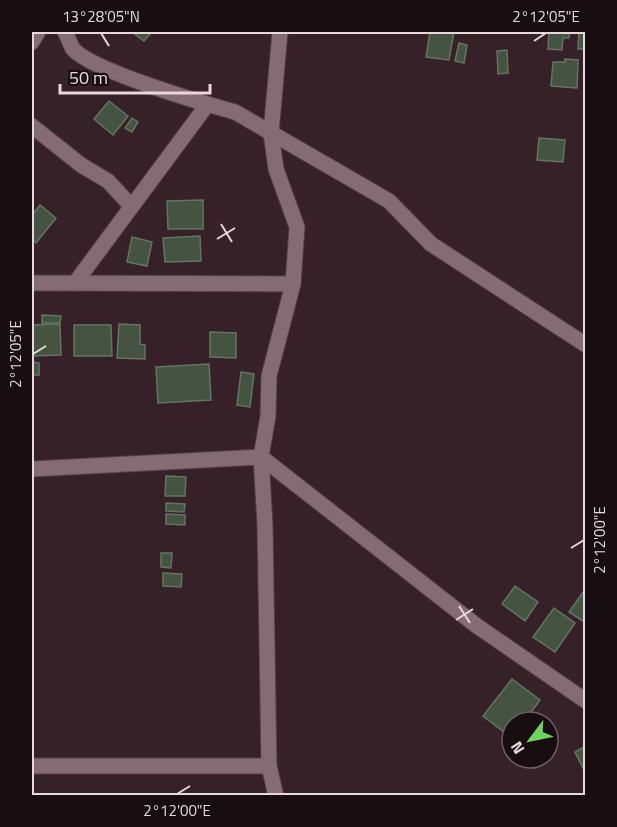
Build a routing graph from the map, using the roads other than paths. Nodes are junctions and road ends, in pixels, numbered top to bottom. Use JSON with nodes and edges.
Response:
{"nodes":[{"id":1,"x":38,"y":32,"type":"edge"},
{"id":2,"x":65,"y":32,"type":"edge"},
{"id":3,"x":280,"y":32,"type":"edge"},
{"id":4,"x":32,"y":42,"type":"edge"},
{"id":5,"x":207,"y":105,"type":"junction"},
{"id":6,"x":32,"y":126,"type":"edge"},
{"id":7,"x":271,"y":133,"type":"junction"},
{"id":8,"x":131,"y":206,"type":"junction"},
{"id":9,"x":32,"y":283,"type":"edge"},
{"id":10,"x":75,"y":283,"type":"junction"},
{"id":11,"x":292,"y":284,"type":"junction"},
{"id":12,"x":585,"y":345,"type":"edge"},
{"id":13,"x":261,"y":457,"type":"junction"},
{"id":14,"x":32,"y":469,"type":"edge"},
{"id":15,"x":585,"y":701,"type":"edge"},
{"id":16,"x":32,"y":766,"type":"edge"},
{"id":17,"x":269,"y":766,"type":"junction"},
{"id":18,"x":276,"y":795,"type":"edge"}],
"edges":[{"from":1,"to":4,"type":"street"},
{"from":2,"to":5,"type":"street"},
{"from":3,"to":7,"type":"street"},
{"from":5,"to":7,"type":"street"},
{"from":5,"to":8,"type":"street"},
{"from":6,"to":8,"type":"street"},
{"from":7,"to":11,"type":"street"},
{"from":7,"to":12,"type":"street"},
{"from":8,"to":10,"type":"street"},
{"from":9,"to":10,"type":"street"},
{"from":10,"to":11,"type":"street"},
{"from":11,"to":13,"type":"street"},
{"from":13,"to":14,"type":"street"},
{"from":13,"to":15,"type":"street"},
{"from":13,"to":17,"type":"street"},
{"from":16,"to":17,"type":"street"},
{"from":17,"to":18,"type":"street"}]}
